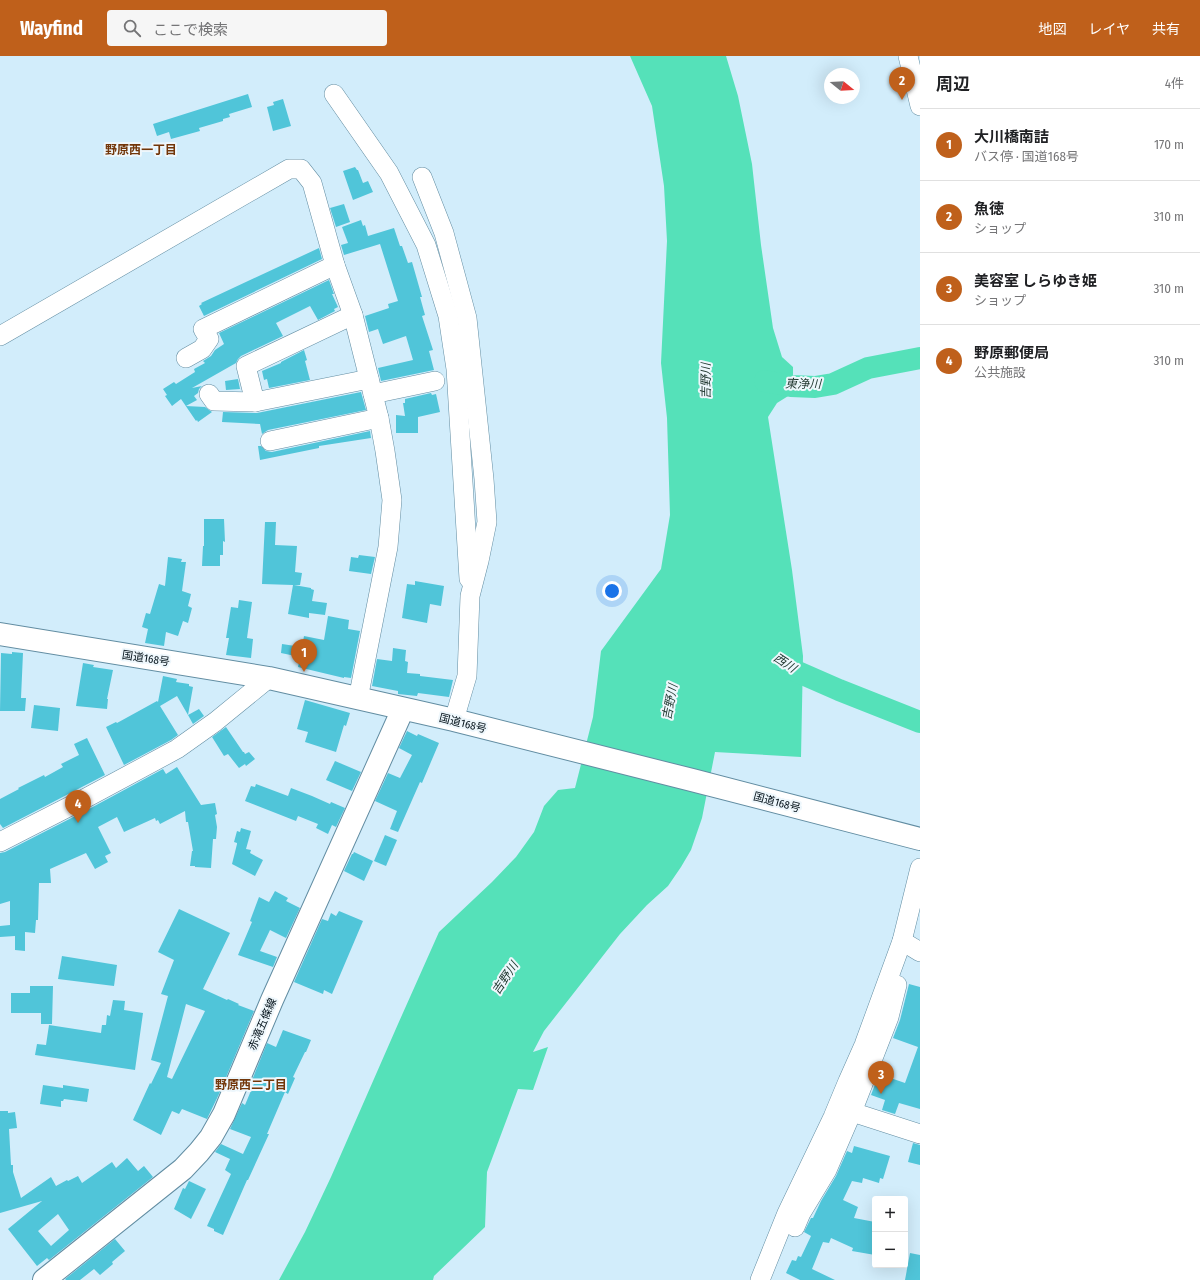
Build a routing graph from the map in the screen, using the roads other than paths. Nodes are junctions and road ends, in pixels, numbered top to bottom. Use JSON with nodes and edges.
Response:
{"nodes":[{"id":1,"x":908,"y":56,"type":"edge"},
{"id":2,"x":334,"y":94,"type":"dead end"},
{"id":3,"x":920,"y":106,"type":"edge"},
{"id":4,"x":422,"y":177,"type":"dead end"},
{"id":5,"x":335,"y":265,"type":"junction"},
{"id":6,"x":353,"y":315,"type":"junction"},
{"id":7,"x":0,"y":336,"type":"edge"},
{"id":8,"x":186,"y":358,"type":"dead end"},
{"id":9,"x":434,"y":381,"type":"dead end"},
{"id":10,"x":371,"y":387,"type":"junction"},
{"id":11,"x":209,"y":394,"type":"dead end"},
{"id":12,"x":255,"y":402,"type":"junction"},
{"id":13,"x":379,"y":418,"type":"junction"},
{"id":14,"x":270,"y":441,"type":"dead end"},
{"id":15,"x":470,"y":596,"type":"junction"},
{"id":16,"x":0,"y":634,"type":"edge"},
{"id":17,"x":269,"y":678,"type":"junction"},
{"id":18,"x":358,"y":699,"type":"junction"},
{"id":19,"x":403,"y":708,"type":"junction"},
{"id":20,"x":458,"y":721,"type":"junction"},
{"id":21,"x":915,"y":838,"type":"edge"},
{"id":22,"x":0,"y":842,"type":"edge"},
{"id":23,"x":920,"y":868,"type":"edge"},
{"id":24,"x":910,"y":946,"type":"edge"},
{"id":25,"x":852,"y":1112,"type":"junction"},
{"id":26,"x":920,"y":1134,"type":"edge"},
{"id":27,"x":44,"y":1280,"type":"edge"},
{"id":28,"x":760,"y":1280,"type":"edge"},
{"id":29,"x":774,"y":1280,"type":"edge"}],
"edges":[{"from":1,"to":3,"type":"street"},
{"from":2,"to":15,"type":"street"},
{"from":4,"to":15,"type":"street"},
{"from":5,"to":6,"type":"street"},
{"from":5,"to":7,"type":"street"},
{"from":5,"to":8,"type":"street"},
{"from":6,"to":10,"type":"street"},
{"from":6,"to":12,"type":"street"},
{"from":9,"to":10,"type":"street"},
{"from":10,"to":12,"type":"street"},
{"from":10,"to":13,"type":"street"},
{"from":11,"to":12,"type":"street"},
{"from":13,"to":14,"type":"street"},
{"from":13,"to":18,"type":"street"},
{"from":15,"to":20,"type":"street"},
{"from":16,"to":17,"type":"main road","name":"国道168号"},
{"from":17,"to":18,"type":"main road","name":"国道168号"},
{"from":17,"to":22,"type":"street"},
{"from":18,"to":19,"type":"main road","name":"国道168号"},
{"from":19,"to":20,"type":"main road","name":"国道168号"},
{"from":19,"to":27,"type":"main road","name":"赤滝五條線"},
{"from":20,"to":21,"type":"main road","name":"国道168号"},
{"from":23,"to":24,"type":"street"},
{"from":24,"to":25,"type":"street"},
{"from":24,"to":28,"type":"street"},
{"from":25,"to":26,"type":"street"},
{"from":25,"to":29,"type":"street"}]}
